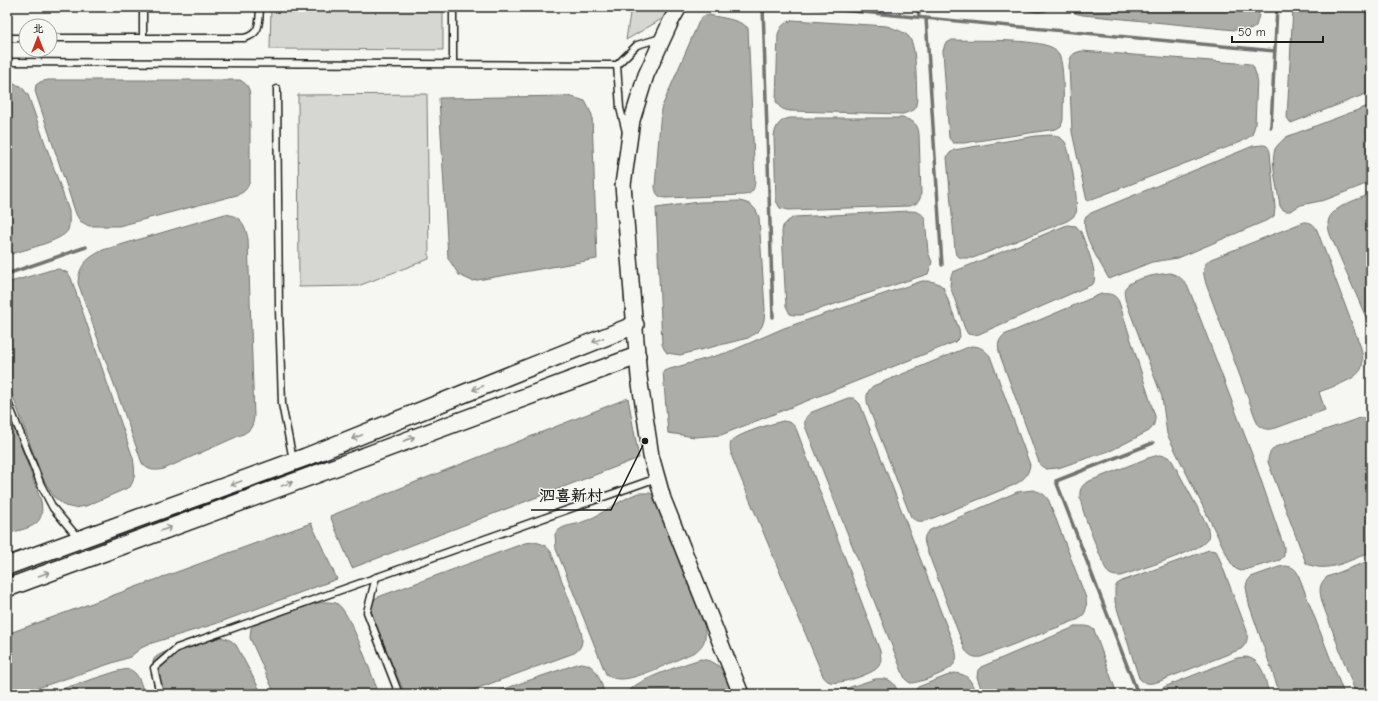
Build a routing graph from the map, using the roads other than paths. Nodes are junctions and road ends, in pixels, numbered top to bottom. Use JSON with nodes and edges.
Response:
{"nodes":[{"id":1,"x":143,"y":7,"type":"edge"},
{"id":2,"x":260,"y":7,"type":"edge"},
{"id":3,"x":453,"y":7,"type":"edge"},
{"id":4,"x":679,"y":7,"type":"edge"},
{"id":5,"x":664,"y":37,"type":"junction"},
{"id":6,"x":7,"y":38,"type":"edge"},
{"id":7,"x":18,"y":38,"type":"edge"},
{"id":8,"x":58,"y":38,"type":"edge"},
{"id":9,"x":143,"y":38,"type":"junction"},
{"id":10,"x":7,"y":62,"type":"edge"},
{"id":11,"x":453,"y":64,"type":"junction"},
{"id":12,"x":617,"y":66,"type":"junction"},
{"id":13,"x":277,"y":89,"type":"dead end"},
{"id":14,"x":628,"y":146,"type":"junction"},
{"id":15,"x":635,"y":326,"type":"junction"},
{"id":16,"x":637,"y":356,"type":"junction"},
{"id":17,"x":7,"y":400,"type":"edge"},
{"id":18,"x":293,"y":462,"type":"junction"},
{"id":19,"x":657,"y":478,"type":"junction"},
{"id":20,"x":79,"y":539,"type":"junction"},
{"id":21,"x":7,"y":566,"type":"edge"},
{"id":22,"x":376,"y":577,"type":"junction"},
{"id":23,"x":7,"y":588,"type":"edge"},
{"id":24,"x":160,"y":694,"type":"edge"},
{"id":25,"x":399,"y":694,"type":"edge"},
{"id":26,"x":741,"y":694,"type":"edge"}],
"edges":[{"from":1,"to":9,"type":"lane"},
{"from":2,"to":9,"type":"lane"},
{"from":3,"to":11,"type":"lane"},
{"from":4,"to":5,"type":"street"},
{"from":5,"to":12,"type":"lane"},
{"from":5,"to":14,"type":"street"},
{"from":6,"to":7,"type":"lane"},
{"from":8,"to":9,"type":"lane"},
{"from":10,"to":11,"type":"lane"},
{"from":11,"to":12,"type":"lane"},
{"from":12,"to":14,"type":"lane"},
{"from":13,"to":18,"type":"lane"},
{"from":14,"to":15,"type":"street"},
{"from":15,"to":16,"type":"street"},
{"from":15,"to":18,"type":"main road","one_way":true},
{"from":16,"to":19,"type":"street"},
{"from":23,"to":16,"type":"main road","one_way":true},
{"from":17,"to":20,"type":"lane"},
{"from":18,"to":20,"type":"main road","one_way":true},
{"from":19,"to":22,"type":"lane"},
{"from":19,"to":26,"type":"street"},
{"from":20,"to":21,"type":"main road"},
{"from":22,"to":24,"type":"lane"},
{"from":22,"to":25,"type":"lane"}]}
